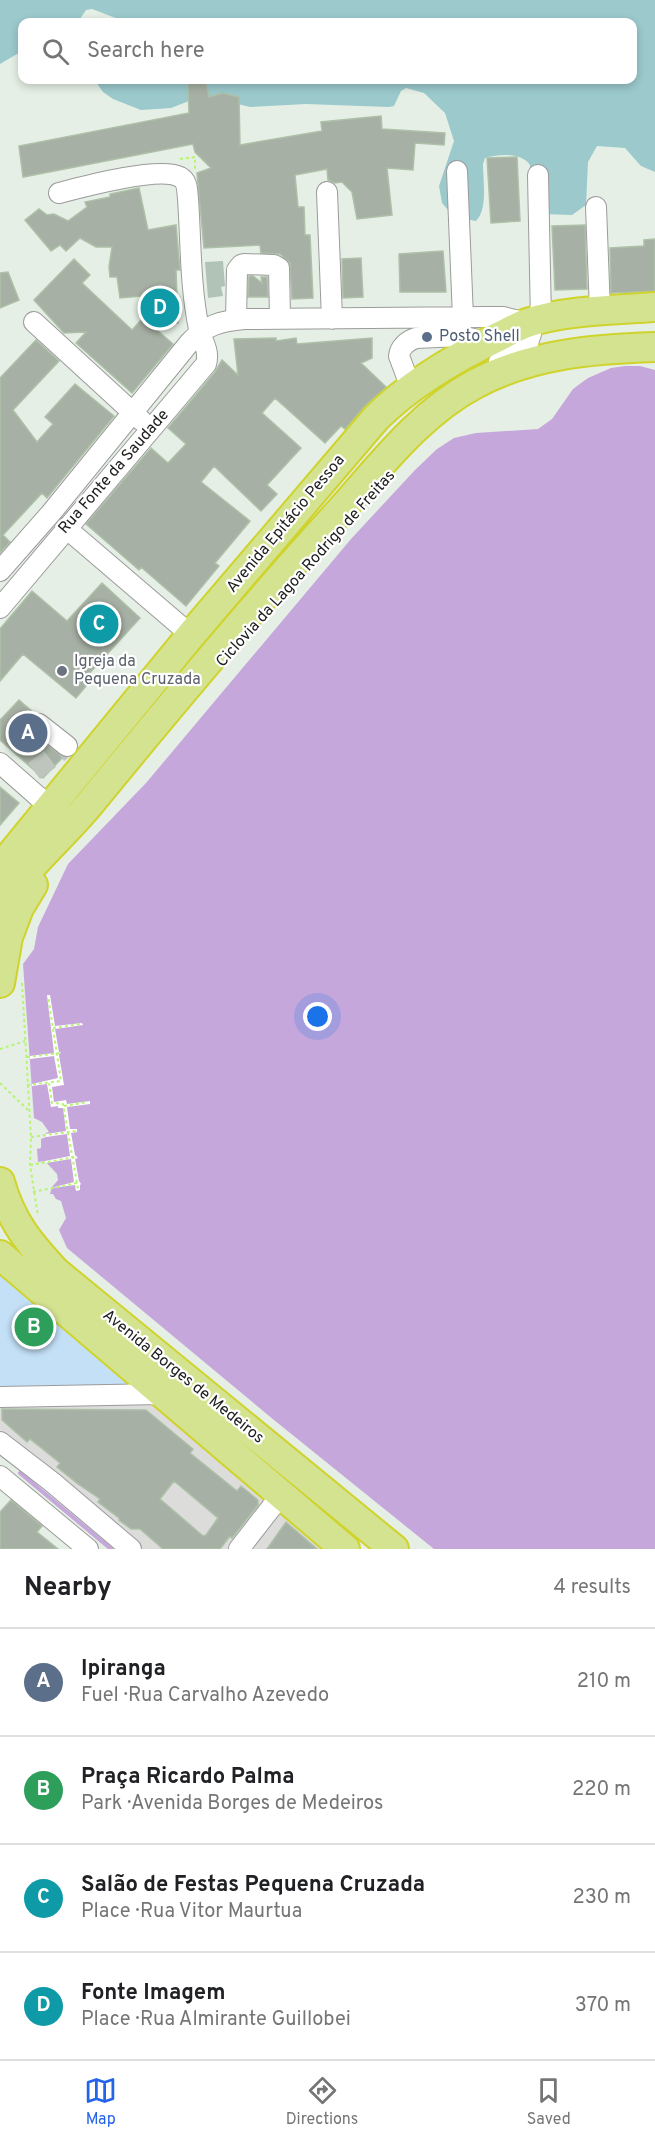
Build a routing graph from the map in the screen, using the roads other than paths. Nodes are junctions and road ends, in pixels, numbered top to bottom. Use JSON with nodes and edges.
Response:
{"nodes":[{"id":1,"x":457,"y":171,"type":"dead end"},
{"id":2,"x":537,"y":175,"type":"dead end"},
{"id":3,"x":327,"y":192,"type":"dead end"},
{"id":4,"x":59,"y":194,"type":"dead end"},
{"id":5,"x":596,"y":207,"type":"dead end"},
{"id":6,"x":655,"y":307,"type":"edge"},
{"id":7,"x":600,"y":311,"type":"junction"},
{"id":8,"x":396,"y":318,"type":"junction"},
{"id":9,"x":280,"y":319,"type":"junction"},
{"id":10,"x":332,"y":319,"type":"junction"},
{"id":11,"x":236,"y":320,"type":"junction"},
{"id":12,"x":534,"y":321,"type":"junction"},
{"id":13,"x":34,"y":322,"type":"dead end"},
{"id":14,"x":466,"y":324,"type":"junction"},
{"id":15,"x":200,"y":332,"type":"junction"},
{"id":16,"x":416,"y":338,"type":"junction"},
{"id":17,"x":487,"y":342,"type":"junction"},
{"id":18,"x":655,"y":347,"type":"edge"},
{"id":19,"x":411,"y":388,"type":"junction"},
{"id":20,"x":133,"y":413,"type":"junction"},
{"id":21,"x":430,"y":416,"type":"junction"},
{"id":22,"x":151,"y":429,"type":"junction"},
{"id":23,"x":66,"y":528,"type":"junction"},
{"id":24,"x":0,"y":571,"type":"edge"},
{"id":25,"x":2,"y":599,"type":"edge"},
{"id":26,"x":191,"y":635,"type":"junction"},
{"id":27,"x":39,"y":724,"type":"dead end"},
{"id":28,"x":72,"y":753,"type":"junction"},
{"id":29,"x":0,"y":763,"type":"edge"},
{"id":30,"x":51,"y":807,"type":"junction"},
{"id":31,"x":79,"y":817,"type":"junction"},
{"id":32,"x":0,"y":868,"type":"edge"},
{"id":33,"x":0,"y":907,"type":"edge"},
{"id":34,"x":11,"y":978,"type":"edge"},
{"id":35,"x":0,"y":1182,"type":"edge"},
{"id":36,"x":0,"y":1255,"type":"edge"},
{"id":37,"x":162,"y":1394,"type":"junction"},
{"id":38,"x":0,"y":1397,"type":"edge"},
{"id":39,"x":2,"y":1446,"type":"edge"},
{"id":40,"x":0,"y":1476,"type":"edge"},
{"id":41,"x":281,"y":1495,"type":"junction"},
{"id":42,"x":88,"y":1549,"type":"edge"},
{"id":43,"x":131,"y":1549,"type":"edge"},
{"id":44,"x":239,"y":1549,"type":"edge"},
{"id":45,"x":345,"y":1549,"type":"edge"},
{"id":46,"x":394,"y":1549,"type":"edge"}],
"edges":[{"from":1,"to":14,"type":"street"},
{"from":2,"to":12,"type":"street"},
{"from":3,"to":10,"type":"street"},
{"from":4,"to":15,"type":"street"},
{"from":5,"to":7,"type":"street"},
{"from":6,"to":7,"type":"highway","name":"Avenida Epitácio Pessoa"},
{"from":7,"to":12,"type":"highway","name":"Avenida Epitácio Pessoa"},
{"from":8,"to":10,"type":"street","name":"Rua Fonte da Saudade"},
{"from":8,"to":14,"type":"street","name":"Rua Fonte da Saudade"},
{"from":8,"to":16,"type":"street"},
{"from":9,"to":10,"type":"street","name":"Rua Fonte da Saudade"},
{"from":9,"to":11,"type":"street","name":"Rua Fonte da Saudade"},
{"from":9,"to":11,"type":"street"},
{"from":11,"to":15,"type":"street","name":"Rua Fonte da Saudade"},
{"from":12,"to":14,"type":"street","name":"Rua Fonte da Saudade"},
{"from":12,"to":17,"type":"highway","name":"Avenida Epitácio Pessoa"},
{"from":12,"to":21,"type":"street"},
{"from":13,"to":20,"type":"street"},
{"from":14,"to":16,"type":"street"},
{"from":14,"to":17,"type":"street"},
{"from":15,"to":20,"type":"street","name":"Rua Fonte da Saudade"},
{"from":15,"to":22,"type":"street","name":"Rua Fonte da Saudade"},
{"from":16,"to":19,"type":"street"},
{"from":17,"to":19,"type":"highway","name":"Avenida Epitácio Pessoa"},
{"from":18,"to":21,"type":"highway","name":"Avenida Epitácio Pessoa"},
{"from":19,"to":26,"type":"highway","name":"Avenida Epitácio Pessoa"},
{"from":20,"to":22,"type":"street"},
{"from":20,"to":24,"type":"street","name":"Rua Fonte da Saudade"},
{"from":21,"to":31,"type":"highway","name":"Avenida Epitácio Pessoa"},
{"from":22,"to":23,"type":"street","name":"Rua Fonte da Saudade"},
{"from":23,"to":25,"type":"street","name":"Rua Fonte da Saudade"},
{"from":23,"to":26,"type":"street"},
{"from":26,"to":28,"type":"highway","name":"Avenida Epitácio Pessoa"},
{"from":27,"to":28,"type":"street"},
{"from":28,"to":30,"type":"highway","name":"Avenida Epitácio Pessoa"},
{"from":29,"to":30,"type":"street"},
{"from":30,"to":32,"type":"highway","name":"Avenida Epitácio Pessoa"},
{"from":31,"to":33,"type":"highway","name":"Avenida Epitácio Pessoa"},
{"from":31,"to":34,"type":"highway"},
{"from":35,"to":46,"type":"highway","name":"Avenida Borges de Medeiros"},
{"from":36,"to":37,"type":"highway","name":"Avenida Borges de Medeiros"},
{"from":37,"to":38,"type":"street"},
{"from":37,"to":41,"type":"highway","name":"Avenida Borges de Medeiros"},
{"from":39,"to":43,"type":"street"},
{"from":40,"to":42,"type":"street"},
{"from":41,"to":44,"type":"street"},
{"from":41,"to":45,"type":"highway","name":"Avenida Borges de Medeiros"}]}
